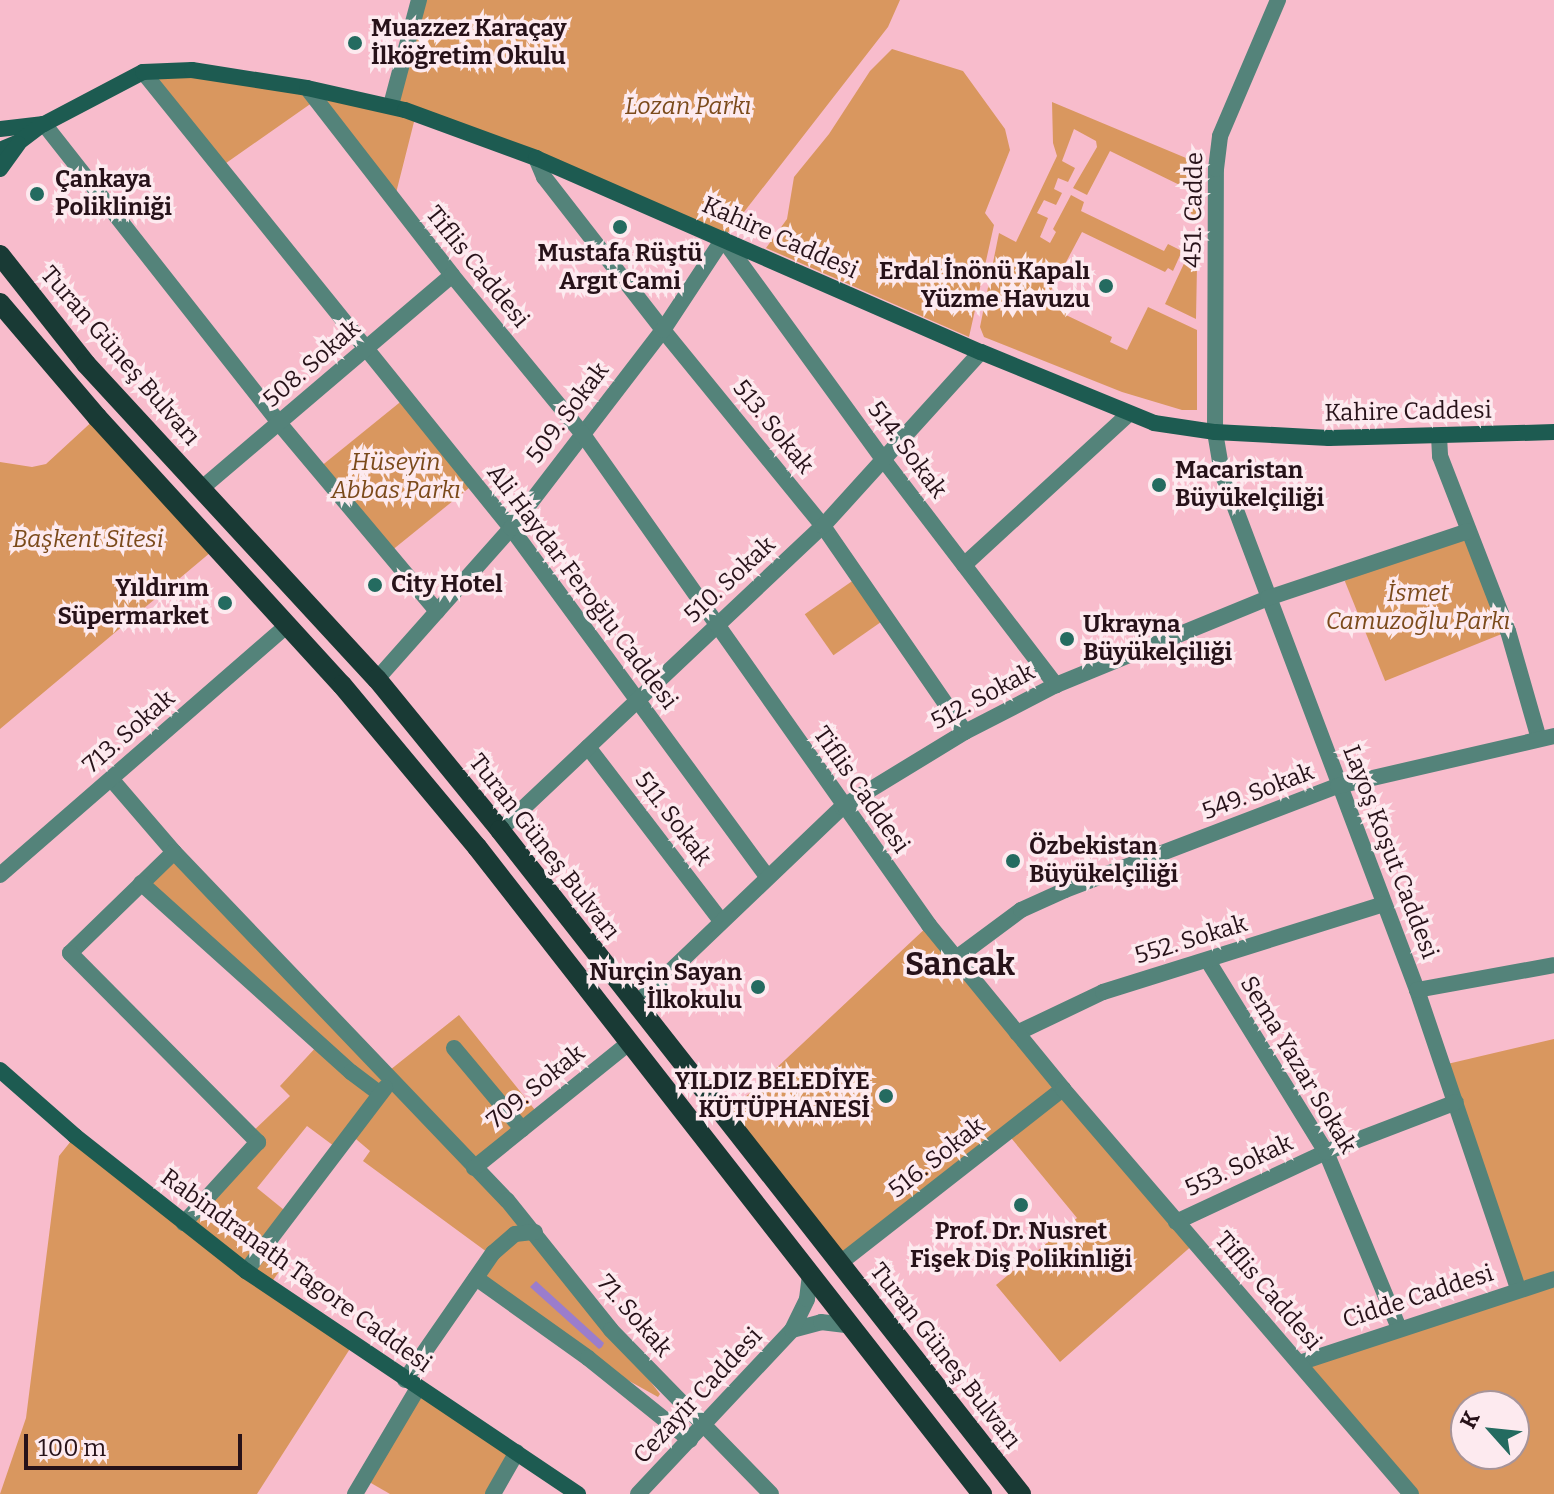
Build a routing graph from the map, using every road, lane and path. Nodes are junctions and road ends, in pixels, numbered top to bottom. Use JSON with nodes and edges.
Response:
{"nodes":[{"id":1,"x":419,"y":0,"type":"edge"},
{"id":2,"x":1278,"y":0,"type":"edge"},
{"id":3,"x":143,"y":72,"type":"junction"},
{"id":4,"x":307,"y":88,"type":"junction"},
{"id":5,"x":391,"y":105,"type":"junction"},
{"id":6,"x":44,"y":124,"type":"junction"},
{"id":7,"x":4,"y":127,"type":"edge"},
{"id":8,"x":19,"y":142,"type":"junction"},
{"id":9,"x":0,"y":150,"type":"edge"},
{"id":10,"x":536,"y":158,"type":"junction"},
{"id":11,"x":0,"y":169,"type":"edge"},
{"id":12,"x":723,"y":239,"type":"junction"},
{"id":13,"x":0,"y":255,"type":"edge"},
{"id":14,"x":452,"y":275,"type":"junction"},
{"id":15,"x":0,"y":303,"type":"edge"},
{"id":16,"x":663,"y":330,"type":"junction"},
{"id":17,"x":364,"y":350,"type":"junction"},
{"id":18,"x":981,"y":352,"type":"junction"},
{"id":19,"x":1129,"y":414,"type":"junction"},
{"id":20,"x":279,"y":423,"type":"junction"},
{"id":21,"x":1215,"y":432,"type":"junction"},
{"id":22,"x":1554,"y":432,"type":"edge"},
{"id":23,"x":582,"y":433,"type":"junction"},
{"id":24,"x":1439,"y":436,"type":"junction"},
{"id":25,"x":883,"y":459,"type":"junction"},
{"id":26,"x":202,"y":488,"type":"junction"},
{"id":27,"x":823,"y":526,"type":"junction"},
{"id":28,"x":511,"y":528,"type":"junction"},
{"id":29,"x":1468,"y":531,"type":"junction"},
{"id":30,"x":964,"y":565,"type":"junction"},
{"id":31,"x":1268,"y":598,"type":"junction"},
{"id":32,"x":437,"y":611,"type":"junction"},
{"id":33,"x":718,"y":624,"type":"junction"},
{"id":34,"x":288,"y":625,"type":"junction"},
{"id":35,"x":377,"y":679,"type":"junction"},
{"id":36,"x":1056,"y":685,"type":"junction"},
{"id":37,"x":639,"y":700,"type":"junction"},
{"id":38,"x":965,"y":732,"type":"junction"},
{"id":39,"x":1546,"y":738,"type":"edge"},
{"id":40,"x":588,"y":747,"type":"junction"},
{"id":41,"x":112,"y":780,"type":"junction"},
{"id":42,"x":1338,"y":786,"type":"junction"},
{"id":43,"x":842,"y":807,"type":"junction"},
{"id":44,"x":500,"y":830,"type":"junction"},
{"id":45,"x":174,"y":852,"type":"junction"},
{"id":46,"x":0,"y":875,"type":"edge"},
{"id":47,"x":766,"y":875,"type":"junction"},
{"id":48,"x":141,"y":883,"type":"junction"},
{"id":49,"x":1384,"y":904,"type":"junction"},
{"id":50,"x":721,"y":921,"type":"junction"},
{"id":51,"x":955,"y":959,"type":"junction"},
{"id":52,"x":1208,"y":961,"type":"junction"},
{"id":53,"x":1554,"y":965,"type":"edge"},
{"id":54,"x":1417,"y":990,"type":"junction"},
{"id":55,"x":636,"y":1004,"type":"junction"},
{"id":56,"x":339,"y":1023,"type":"junction"},
{"id":57,"x":1017,"y":1033,"type":"junction"},
{"id":58,"x":319,"y":1043,"type":"junction"},
{"id":59,"x":629,"y":1043,"type":"junction"},
{"id":60,"x":454,"y":1048,"type":"dead end"},
{"id":61,"x":0,"y":1070,"type":"edge"},
{"id":62,"x":385,"y":1087,"type":"junction"},
{"id":63,"x":1063,"y":1089,"type":"junction"},
{"id":64,"x":1456,"y":1102,"type":"junction"},
{"id":65,"x":522,"y":1129,"type":"junction"},
{"id":66,"x":1326,"y":1152,"type":"junction"},
{"id":67,"x":474,"y":1168,"type":"junction"},
{"id":68,"x":1176,"y":1222,"type":"junction"},
{"id":69,"x":184,"y":1223,"type":"junction"},
{"id":70,"x":535,"y":1232,"type":"junction"},
{"id":71,"x":840,"y":1263,"type":"junction"},
{"id":72,"x":246,"y":1271,"type":"junction"},
{"id":73,"x":810,"y":1273,"type":"junction"},
{"id":74,"x":476,"y":1278,"type":"junction"},
{"id":75,"x":1554,"y":1279,"type":"edge"},
{"id":76,"x":1518,"y":1289,"type":"junction"},
{"id":77,"x":852,"y":1326,"type":"junction"},
{"id":78,"x":1399,"y":1328,"type":"junction"},
{"id":79,"x":792,"y":1330,"type":"junction"},
{"id":80,"x":1299,"y":1363,"type":"junction"},
{"id":81,"x":412,"y":1384,"type":"junction"},
{"id":82,"x":696,"y":1434,"type":"junction"},
{"id":83,"x":517,"y":1452,"type":"junction"},
{"id":84,"x":355,"y":1494,"type":"edge"},
{"id":85,"x":493,"y":1494,"type":"edge"},
{"id":86,"x":578,"y":1494,"type":"edge"},
{"id":87,"x":638,"y":1494,"type":"edge"},
{"id":88,"x":771,"y":1494,"type":"edge"},
{"id":89,"x":982,"y":1494,"type":"edge"},
{"id":90,"x":1021,"y":1494,"type":"edge"},
{"id":91,"x":1411,"y":1494,"type":"edge"}],
"edges":[{"from":1,"to":5,"type":"street"},
{"from":2,"to":21,"type":"street","name":"451. Cadde"},
{"from":3,"to":4,"type":"main road","name":"Kahire Caddesi"},
{"from":3,"to":6,"type":"main road","name":"Kahire Caddesi"},
{"from":3,"to":17,"type":"street","name":"Ali Haydar Feroğlu Caddesi"},
{"from":4,"to":5,"type":"main road","name":"Kahire Caddesi"},
{"from":4,"to":14,"type":"street","name":"Tiflis Caddesi"},
{"from":5,"to":10,"type":"main road","name":"Kahire Caddesi"},
{"from":6,"to":7,"type":"main road","name":"Kahire Caddesi"},
{"from":6,"to":8,"type":"main road"},
{"from":6,"to":20,"type":"street"},
{"from":8,"to":9,"type":"main road"},
{"from":8,"to":11,"type":"main road"},
{"from":10,"to":12,"type":"main road","name":"Kahire Caddesi"},
{"from":10,"to":16,"type":"street","name":"513. Sokak"},
{"from":12,"to":16,"type":"street","name":"509. Sokak"},
{"from":12,"to":18,"type":"main road","name":"Kahire Caddesi"},
{"from":12,"to":25,"type":"street","name":"514. Sokak"},
{"from":13,"to":26,"type":"main road","name":"Turan Güneş Bulvarı"},
{"from":14,"to":17,"type":"street","name":"508. Sokak"},
{"from":14,"to":23,"type":"street","name":"Tiflis Caddesi"},
{"from":15,"to":34,"type":"main road"},
{"from":16,"to":23,"type":"street","name":"509. Sokak"},
{"from":16,"to":27,"type":"street","name":"513. Sokak"},
{"from":17,"to":20,"type":"street","name":"508. Sokak"},
{"from":17,"to":28,"type":"street","name":"Ali Haydar Feroğlu Caddesi"},
{"from":18,"to":19,"type":"main road","name":"Kahire Caddesi"},
{"from":18,"to":25,"type":"street","name":"510. Sokak"},
{"from":19,"to":21,"type":"main road","name":"Kahire Caddesi"},
{"from":19,"to":30,"type":"street"},
{"from":20,"to":26,"type":"street","name":"508. Sokak"},
{"from":20,"to":32,"type":"street"},
{"from":21,"to":24,"type":"main road","name":"Kahire Caddesi"},
{"from":21,"to":31,"type":"street","name":"Layoş Koşut Caddesi"},
{"from":22,"to":24,"type":"main road","name":"Kahire Caddesi"},
{"from":23,"to":28,"type":"street","name":"509. Sokak"},
{"from":23,"to":33,"type":"street","name":"Tiflis Caddesi"},
{"from":24,"to":29,"type":"street"},
{"from":25,"to":27,"type":"street","name":"510. Sokak"},
{"from":25,"to":30,"type":"street","name":"514. Sokak"},
{"from":26,"to":35,"type":"main road","name":"Turan Güneş Bulvarı"},
{"from":27,"to":33,"type":"street","name":"510. Sokak"},
{"from":27,"to":38,"type":"street","name":"513. Sokak"},
{"from":28,"to":32,"type":"street","name":"509. Sokak"},
{"from":28,"to":37,"type":"street","name":"Ali Haydar Feroğlu Caddesi"},
{"from":29,"to":31,"type":"street","name":"512. Sokak"},
{"from":29,"to":39,"type":"street"},
{"from":30,"to":36,"type":"street","name":"514. Sokak"},
{"from":31,"to":36,"type":"street","name":"512. Sokak"},
{"from":31,"to":42,"type":"street","name":"Layoş Koşut Caddesi"},
{"from":32,"to":35,"type":"street","name":"509. Sokak"},
{"from":33,"to":37,"type":"street","name":"510. Sokak"},
{"from":33,"to":43,"type":"street","name":"Tiflis Caddesi"},
{"from":34,"to":41,"type":"street","name":"713. Sokak"},
{"from":34,"to":59,"type":"main road"},
{"from":35,"to":44,"type":"main road","name":"Turan Güneş Bulvarı"},
{"from":36,"to":38,"type":"street","name":"512. Sokak"},
{"from":37,"to":40,"type":"street","name":"510. Sokak"},
{"from":37,"to":47,"type":"street","name":"Ali Haydar Feroğlu Caddesi"},
{"from":38,"to":43,"type":"street","name":"512. Sokak"},
{"from":39,"to":42,"type":"street","name":"549. Sokak"},
{"from":40,"to":44,"type":"street","name":"510. Sokak"},
{"from":40,"to":50,"type":"street","name":"511. Sokak"},
{"from":41,"to":45,"type":"street"},
{"from":41,"to":46,"type":"street","name":"713. Sokak"},
{"from":42,"to":49,"type":"street","name":"Layoş Koşut Caddesi"},
{"from":42,"to":51,"type":"street","name":"549. Sokak"},
{"from":43,"to":47,"type":"street","name":"512. Sokak"},
{"from":43,"to":51,"type":"street","name":"Tiflis Caddesi"},
{"from":44,"to":55,"type":"main road","name":"Turan Güneş Bulvarı"},
{"from":45,"to":48,"type":"street"},
{"from":45,"to":56,"type":"street"},
{"from":47,"to":50,"type":"street","name":"512. Sokak"},
{"from":48,"to":58,"type":"street"},
{"from":48,"to":69,"type":"street"},
{"from":49,"to":52,"type":"street","name":"552. Sokak"},
{"from":49,"to":54,"type":"street","name":"Layoş Koşut Caddesi"},
{"from":50,"to":55,"type":"street","name":"512. Sokak"},
{"from":51,"to":57,"type":"street","name":"Tiflis Caddesi"},
{"from":52,"to":57,"type":"street","name":"552. Sokak"},
{"from":52,"to":66,"type":"street","name":"Sema Yazar Sokak"},
{"from":53,"to":54,"type":"street"},
{"from":54,"to":64,"type":"street","name":"Layoş Koşut Caddesi"},
{"from":55,"to":71,"type":"main road","name":"Turan Güneş Bulvarı"},
{"from":56,"to":58,"type":"street"},
{"from":56,"to":62,"type":"street"},
{"from":57,"to":63,"type":"street","name":"Tiflis Caddesi"},
{"from":58,"to":62,"type":"street"},
{"from":59,"to":65,"type":"street","name":"709. Sokak"},
{"from":59,"to":73,"type":"main road"},
{"from":60,"to":65,"type":"street"},
{"from":61,"to":69,"type":"main road","name":"Rabindranath Tagore Caddesi"},
{"from":62,"to":67,"type":"street","name":"71. Sokak"},
{"from":62,"to":72,"type":"street"},
{"from":63,"to":68,"type":"street","name":"Tiflis Caddesi"},
{"from":63,"to":71,"type":"street","name":"516. Sokak"},
{"from":64,"to":66,"type":"street","name":"553. Sokak"},
{"from":64,"to":76,"type":"street","name":"Layoş Koşut Caddesi"},
{"from":65,"to":67,"type":"street","name":"709. Sokak"},
{"from":66,"to":68,"type":"street","name":"553. Sokak"},
{"from":66,"to":78,"type":"street","name":"Sema Yazar Sokak"},
{"from":67,"to":70,"type":"street","name":"71. Sokak"},
{"from":68,"to":80,"type":"street","name":"Tiflis Caddesi"},
{"from":69,"to":72,"type":"main road","name":"Rabindranath Tagore Caddesi"},
{"from":70,"to":74,"type":"street"},
{"from":70,"to":82,"type":"street","name":"71. Sokak"},
{"from":71,"to":90,"type":"main road","name":"Turan Güneş Bulvarı"},
{"from":72,"to":81,"type":"main road","name":"Rabindranath Tagore Caddesi"},
{"from":73,"to":77,"type":"main road"},
{"from":73,"to":79,"type":"street","name":"Cezayir Caddesi"},
{"from":74,"to":81,"type":"street"},
{"from":74,"to":82,"type":"street"},
{"from":75,"to":76,"type":"street","name":"Cidde Caddesi"},
{"from":76,"to":78,"type":"street","name":"Cidde Caddesi"},
{"from":77,"to":79,"type":"street"},
{"from":77,"to":89,"type":"main road"},
{"from":78,"to":80,"type":"street","name":"Cidde Caddesi"},
{"from":79,"to":82,"type":"street","name":"Cezayir Caddesi"},
{"from":80,"to":91,"type":"street","name":"Tiflis Caddesi"},
{"from":81,"to":83,"type":"main road","name":"Rabindranath Tagore Caddesi"},
{"from":81,"to":84,"type":"street"},
{"from":82,"to":87,"type":"street","name":"Cezayir Caddesi"},
{"from":82,"to":88,"type":"street"},
{"from":83,"to":85,"type":"street"},
{"from":83,"to":86,"type":"main road","name":"Rabindranath Tagore Caddesi"}]}
